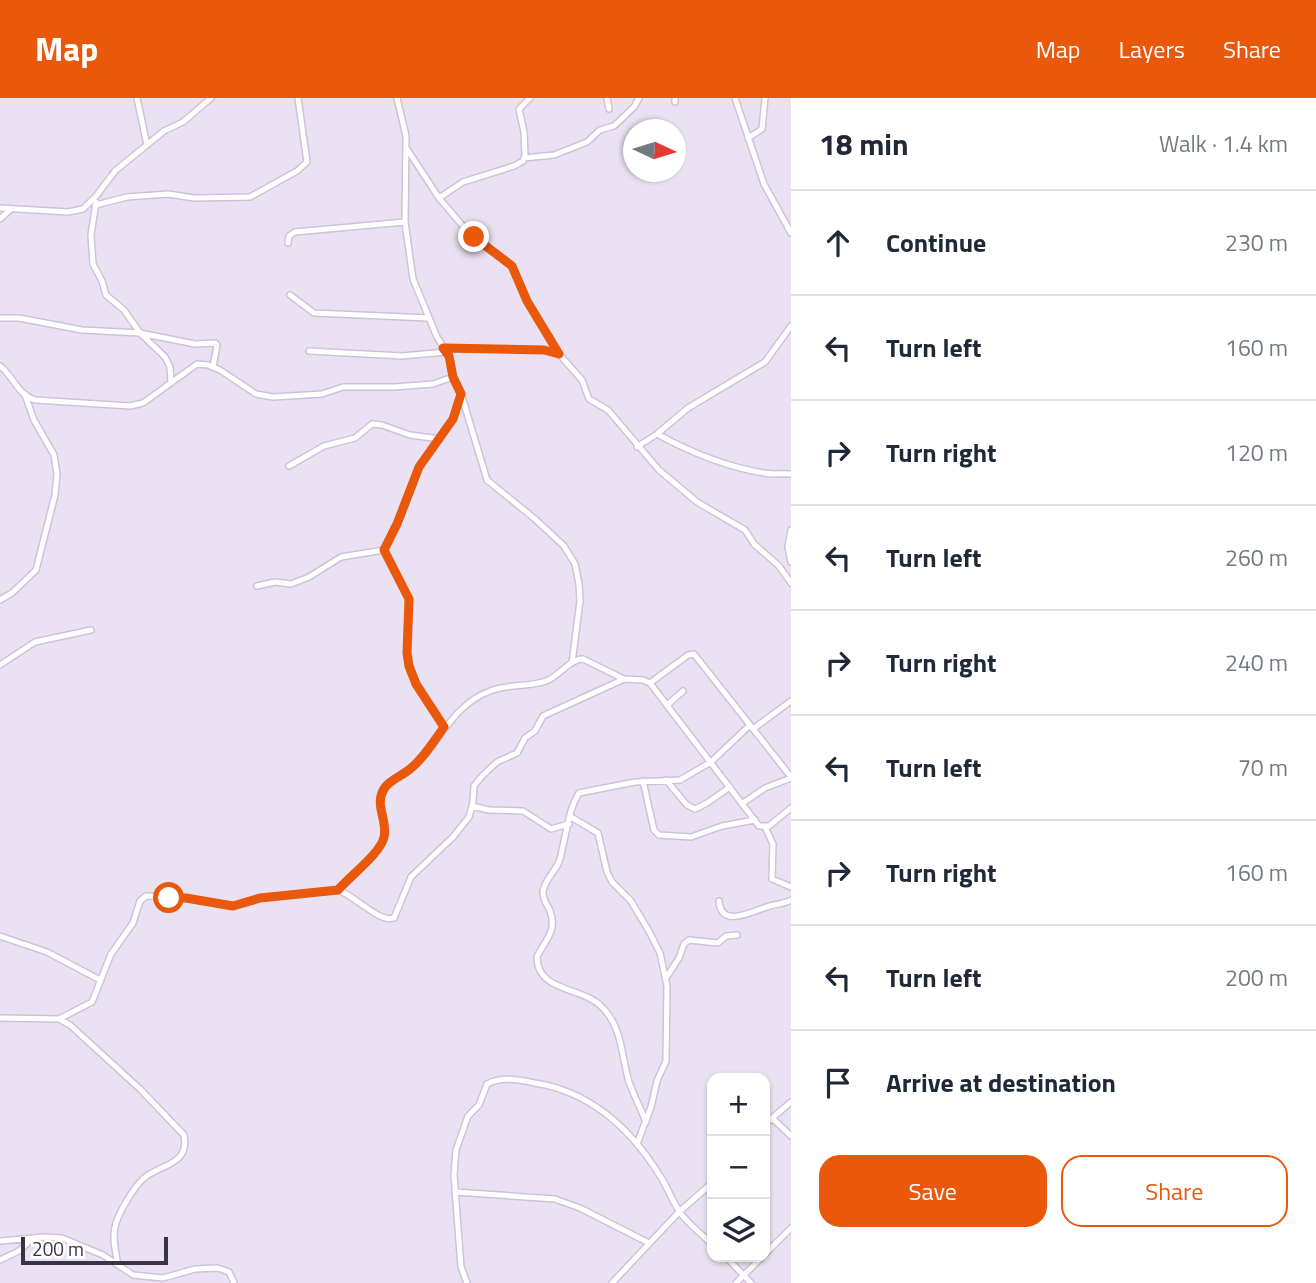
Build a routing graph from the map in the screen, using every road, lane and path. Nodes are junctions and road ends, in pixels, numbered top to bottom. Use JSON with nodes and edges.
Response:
{"nodes":[{"id":1,"x":137,"y":98,"type":"edge"},
{"id":2,"x":211,"y":98,"type":"edge"},
{"id":3,"x":298,"y":98,"type":"edge"},
{"id":4,"x":530,"y":98,"type":"edge"},
{"id":5,"x":607,"y":98,"type":"edge"},
{"id":6,"x":639,"y":98,"type":"edge"},
{"id":7,"x":735,"y":98,"type":"edge"},
{"id":8,"x":765,"y":98,"type":"edge"},
{"id":9,"x":397,"y":99,"type":"edge"},
{"id":10,"x":609,"y":108,"type":"dead end"},
{"id":11,"x":748,"y":138,"type":"junction"},
{"id":12,"x":147,"y":145,"type":"junction"},
{"id":13,"x":406,"y":147,"type":"junction"},
{"id":14,"x":524,"y":158,"type":"junction"},
{"id":15,"x":97,"y":195,"type":"junction"},
{"id":16,"x":439,"y":198,"type":"junction"},
{"id":17,"x":96,"y":205,"type":"junction"},
{"id":18,"x":0,"y":208,"type":"edge"},
{"id":19,"x":11,"y":209,"type":"junction"},
{"id":20,"x":0,"y":219,"type":"edge"},
{"id":21,"x":405,"y":222,"type":"junction"},
{"id":22,"x":791,"y":233,"type":"edge"},
{"id":23,"x":288,"y":243,"type":"dead end"},
{"id":24,"x":290,"y":295,"type":"dead end"},
{"id":25,"x":0,"y":318,"type":"edge"},
{"id":26,"x":428,"y":318,"type":"junction"},
{"id":27,"x":791,"y":326,"type":"edge"},
{"id":28,"x":140,"y":333,"type":"junction"},
{"id":29,"x":444,"y":350,"type":"junction"},
{"id":30,"x":309,"y":351,"type":"dead end"},
{"id":31,"x":559,"y":354,"type":"junction"},
{"id":32,"x":0,"y":366,"type":"edge"},
{"id":33,"x":213,"y":367,"type":"junction"},
{"id":34,"x":453,"y":377,"type":"junction"},
{"id":35,"x":172,"y":382,"type":"junction"},
{"id":36,"x":461,"y":394,"type":"junction"},
{"id":37,"x":24,"y":395,"type":"junction"},
{"id":38,"x":657,"y":434,"type":"junction"},
{"id":39,"x":440,"y":439,"type":"junction"},
{"id":40,"x":637,"y":447,"type":"junction"},
{"id":41,"x":289,"y":466,"type":"dead end"},
{"id":42,"x":791,"y":474,"type":"edge"},
{"id":43,"x":791,"y":530,"type":"edge"},
{"id":44,"x":790,"y":541,"type":"edge"},
{"id":45,"x":384,"y":550,"type":"junction"},
{"id":46,"x":791,"y":562,"type":"edge"},
{"id":47,"x":791,"y":583,"type":"edge"},
{"id":48,"x":257,"y":586,"type":"dead end"},
{"id":49,"x":0,"y":600,"type":"edge"},
{"id":50,"x":91,"y":630,"type":"dead end"},
{"id":51,"x":572,"y":663,"type":"junction"},
{"id":52,"x":0,"y":665,"type":"edge"},
{"id":53,"x":625,"y":679,"type":"junction"},
{"id":54,"x":650,"y":683,"type":"junction"},
{"id":55,"x":683,"y":691,"type":"dead end"},
{"id":56,"x":791,"y":701,"type":"edge"},
{"id":57,"x":667,"y":705,"type":"junction"},
{"id":58,"x":444,"y":727,"type":"junction"},
{"id":59,"x":751,"y":727,"type":"junction"},
{"id":60,"x":711,"y":762,"type":"junction"},
{"id":61,"x":791,"y":777,"type":"edge"},
{"id":62,"x":666,"y":780,"type":"junction"},
{"id":63,"x":643,"y":781,"type":"junction"},
{"id":64,"x":730,"y":787,"type":"junction"},
{"id":65,"x":743,"y":803,"type":"junction"},
{"id":66,"x":472,"y":806,"type":"junction"},
{"id":67,"x":791,"y":808,"type":"edge"},
{"id":68,"x":570,"y":820,"type":"junction"},
{"id":69,"x":755,"y":820,"type":"junction"},
{"id":70,"x":765,"y":827,"type":"junction"},
{"id":71,"x":791,"y":887,"type":"edge"},
{"id":72,"x":338,"y":890,"type":"junction"},
{"id":73,"x":791,"y":900,"type":"edge"},
{"id":74,"x":719,"y":901,"type":"dead end"},
{"id":75,"x":737,"y":934,"type":"dead end"},
{"id":76,"x":0,"y":936,"type":"edge"},
{"id":77,"x":666,"y":978,"type":"junction"},
{"id":78,"x":100,"y":980,"type":"junction"},
{"id":79,"x":0,"y":1018,"type":"edge"},
{"id":80,"x":59,"y":1019,"type":"junction"},
{"id":81,"x":789,"y":1106,"type":"edge"},
{"id":82,"x":773,"y":1119,"type":"junction"},
{"id":83,"x":770,"y":1121,"type":"edge"},
{"id":84,"x":646,"y":1122,"type":"junction"},
{"id":85,"x":791,"y":1136,"type":"edge"},
{"id":86,"x":637,"y":1144,"type":"junction"},
{"id":87,"x":707,"y":1187,"type":"edge"},
{"id":88,"x":455,"y":1192,"type":"junction"},
{"id":89,"x":679,"y":1212,"type":"junction"},
{"id":90,"x":791,"y":1228,"type":"edge"},
{"id":91,"x":32,"y":1239,"type":"junction"},
{"id":92,"x":707,"y":1239,"type":"edge"},
{"id":93,"x":0,"y":1241,"type":"edge"},
{"id":94,"x":649,"y":1243,"type":"junction"},
{"id":95,"x":770,"y":1249,"type":"edge"},
{"id":96,"x":0,"y":1260,"type":"edge"},
{"id":97,"x":731,"y":1262,"type":"edge"},
{"id":98,"x":757,"y":1262,"type":"edge"},
{"id":99,"x":118,"y":1265,"type":"junction"},
{"id":100,"x":133,"y":1275,"type":"junction"},
{"id":101,"x":744,"y":1276,"type":"junction"},
{"id":102,"x":133,"y":1283,"type":"edge"},
{"id":103,"x":234,"y":1283,"type":"edge"},
{"id":104,"x":467,"y":1283,"type":"edge"},
{"id":105,"x":612,"y":1283,"type":"edge"},
{"id":106,"x":736,"y":1283,"type":"edge"},
{"id":107,"x":751,"y":1283,"type":"edge"}],
"edges":[{"from":1,"to":12,"type":"street"},
{"from":2,"to":12,"type":"street"},
{"from":3,"to":17,"type":"street"},
{"from":4,"to":14,"type":"street"},
{"from":5,"to":10,"type":"street"},
{"from":6,"to":14,"type":"street"},
{"from":7,"to":11,"type":"street"},
{"from":8,"to":11,"type":"street"},
{"from":9,"to":13,"type":"street"},
{"from":11,"to":22,"type":"street"},
{"from":12,"to":15,"type":"street"},
{"from":13,"to":16,"type":"street"},
{"from":13,"to":21,"type":"street"},
{"from":14,"to":16,"type":"street"},
{"from":15,"to":17,"type":"street"},
{"from":15,"to":19,"type":"street"},
{"from":16,"to":31,"type":"street"},
{"from":17,"to":28,"type":"street"},
{"from":18,"to":19,"type":"street"},
{"from":19,"to":20,"type":"street"},
{"from":21,"to":23,"type":"street"},
{"from":21,"to":26,"type":"street"},
{"from":24,"to":26,"type":"street"},
{"from":25,"to":28,"type":"street"},
{"from":26,"to":29,"type":"street"},
{"from":27,"to":38,"type":"street"},
{"from":28,"to":33,"type":"street"},
{"from":28,"to":35,"type":"street"},
{"from":29,"to":30,"type":"street"},
{"from":29,"to":31,"type":"street"},
{"from":29,"to":34,"type":"street"},
{"from":31,"to":40,"type":"street"},
{"from":32,"to":37,"type":"street"},
{"from":33,"to":34,"type":"street"},
{"from":33,"to":35,"type":"street"},
{"from":34,"to":36,"type":"street"},
{"from":35,"to":37,"type":"street"},
{"from":36,"to":39,"type":"street"},
{"from":36,"to":51,"type":"street"},
{"from":37,"to":49,"type":"street"},
{"from":38,"to":40,"type":"street"},
{"from":38,"to":42,"type":"street"},
{"from":39,"to":41,"type":"street"},
{"from":39,"to":45,"type":"street"},
{"from":40,"to":47,"type":"street"},
{"from":43,"to":44,"type":"street"},
{"from":44,"to":46,"type":"street"},
{"from":45,"to":48,"type":"street"},
{"from":45,"to":58,"type":"street"},
{"from":50,"to":52,"type":"street"},
{"from":51,"to":53,"type":"street"},
{"from":51,"to":58,"type":"street"},
{"from":53,"to":54,"type":"street"},
{"from":53,"to":66,"type":"street"},
{"from":54,"to":57,"type":"street"},
{"from":54,"to":59,"type":"street"},
{"from":55,"to":57,"type":"street"},
{"from":56,"to":59,"type":"street"},
{"from":57,"to":60,"type":"street"},
{"from":58,"to":72,"type":"street"},
{"from":59,"to":60,"type":"street"},
{"from":59,"to":61,"type":"street"},
{"from":60,"to":62,"type":"street"},
{"from":60,"to":64,"type":"street"},
{"from":61,"to":65,"type":"street"},
{"from":62,"to":63,"type":"street"},
{"from":62,"to":64,"type":"street"},
{"from":63,"to":68,"type":"street"},
{"from":63,"to":69,"type":"street"},
{"from":64,"to":65,"type":"street"},
{"from":65,"to":69,"type":"street"},
{"from":66,"to":68,"type":"street"},
{"from":66,"to":72,"type":"street"},
{"from":67,"to":70,"type":"street"},
{"from":68,"to":77,"type":"street"},
{"from":68,"to":84,"type":"street"},
{"from":69,"to":70,"type":"street"},
{"from":70,"to":71,"type":"street"},
{"from":72,"to":78,"type":"street"},
{"from":73,"to":74,"type":"street"},
{"from":75,"to":77,"type":"street"},
{"from":76,"to":78,"type":"street"},
{"from":77,"to":84,"type":"street"},
{"from":78,"to":80,"type":"street"},
{"from":79,"to":80,"type":"street"},
{"from":80,"to":99,"type":"street"},
{"from":81,"to":82,"type":"street"},
{"from":82,"to":83,"type":"street"},
{"from":82,"to":85,"type":"street"},
{"from":84,"to":86,"type":"street"},
{"from":86,"to":88,"type":"street"},
{"from":86,"to":89,"type":"street"},
{"from":87,"to":89,"type":"street"},
{"from":88,"to":94,"type":"street"},
{"from":88,"to":104,"type":"street"},
{"from":89,"to":92,"type":"street"},
{"from":89,"to":94,"type":"street"},
{"from":90,"to":95,"type":"street"},
{"from":91,"to":93,"type":"street"},
{"from":91,"to":96,"type":"street"},
{"from":91,"to":99,"type":"street"},
{"from":94,"to":105,"type":"street"},
{"from":97,"to":101,"type":"street"},
{"from":98,"to":101,"type":"street"},
{"from":99,"to":100,"type":"street"},
{"from":100,"to":102,"type":"street"},
{"from":100,"to":103,"type":"street"},
{"from":101,"to":106,"type":"street"},
{"from":101,"to":107,"type":"street"}]}
